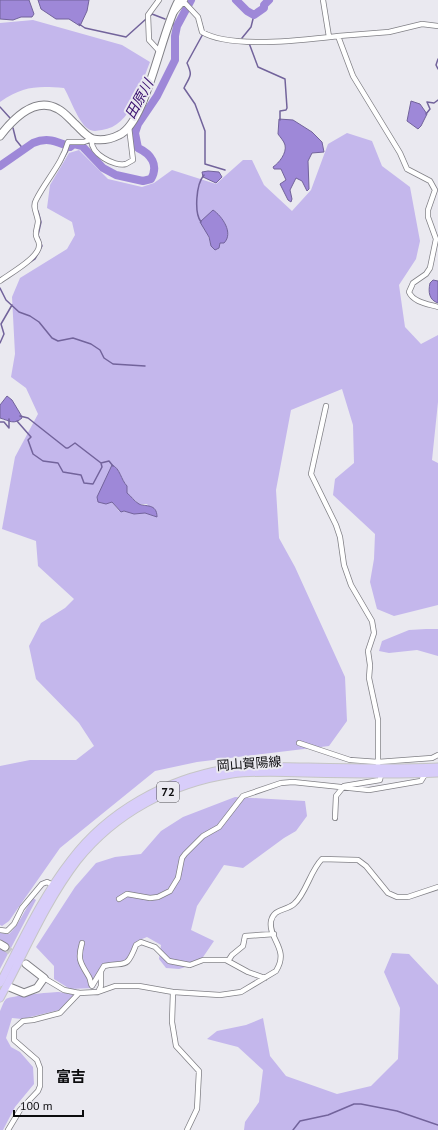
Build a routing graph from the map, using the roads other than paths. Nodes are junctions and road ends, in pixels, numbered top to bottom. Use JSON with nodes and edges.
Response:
{"nodes":[{"id":1,"x":158,"y":0,"type":"edge"},
{"id":2,"x":323,"y":0,"type":"edge"},
{"id":3,"x":184,"y":1,"type":"edge"},
{"id":4,"x":438,"y":26,"type":"edge"},
{"id":5,"x":338,"y":36,"type":"junction"},
{"id":6,"x":329,"y":37,"type":"junction"},
{"id":7,"x":160,"y":52,"type":"junction"},
{"id":8,"x":129,"y":127,"type":"junction"},
{"id":9,"x":0,"y":136,"type":"edge"},
{"id":10,"x":92,"y":138,"type":"junction"},
{"id":11,"x":0,"y":280,"type":"edge"},
{"id":12,"x":438,"y":306,"type":"edge"},
{"id":13,"x":326,"y":406,"type":"dead end"},
{"id":14,"x":299,"y":743,"type":"dead end"},
{"id":15,"x":438,"y":755,"type":"edge"},
{"id":16,"x":438,"y":762,"type":"edge"},
{"id":17,"x":438,"y":767,"type":"edge"},
{"id":18,"x":381,"y":768,"type":"junction"},
{"id":19,"x":426,"y":773,"type":"junction"},
{"id":20,"x":438,"y":773,"type":"edge"},
{"id":21,"x":344,"y":786,"type":"junction"},
{"id":22,"x":335,"y":818,"type":"dead end"},
{"id":23,"x":53,"y":885,"type":"junction"},
{"id":24,"x":438,"y":887,"type":"edge"},
{"id":25,"x":119,"y":899,"type":"dead end"},
{"id":26,"x":0,"y":930,"type":"edge"},
{"id":27,"x":274,"y":934,"type":"junction"},
{"id":28,"x":82,"y":943,"type":"dead end"},
{"id":29,"x":228,"y":962,"type":"junction"},
{"id":30,"x":26,"y":964,"type":"tunnel mouth"},
{"id":31,"x":101,"y":971,"type":"junction"},
{"id":32,"x":44,"y":978,"type":"junction"},
{"id":33,"x":266,"y":978,"type":"junction"},
{"id":34,"x":3,"y":984,"type":"edge"},
{"id":35,"x":98,"y":992,"type":"junction"},
{"id":36,"x":173,"y":992,"type":"junction"},
{"id":37,"x":79,"y":993,"type":"junction"},
{"id":38,"x":0,"y":998,"type":"edge"},
{"id":39,"x":8,"y":1130,"type":"edge"},
{"id":40,"x":187,"y":1130,"type":"edge"}],
"edges":[{"from":1,"to":7,"type":"street"},
{"from":2,"to":6,"type":"street"},
{"from":3,"to":6,"type":"street"},
{"from":3,"to":7,"type":"main road"},
{"from":4,"to":5,"type":"street"},
{"from":5,"to":6,"type":"street"},
{"from":5,"to":12,"type":"street"},
{"from":7,"to":8,"type":"main road"},
{"from":8,"to":10,"type":"main road"},
{"from":8,"to":10,"type":"street"},
{"from":9,"to":10,"type":"main road"},
{"from":10,"to":11,"type":"street"},
{"from":13,"to":18,"type":"street"},
{"from":14,"to":18,"type":"street"},
{"from":15,"to":18,"type":"street"},
{"from":16,"to":18,"type":"main road","name":"岡山賀陽線","number":"72"},
{"from":17,"to":18,"type":"main road","name":"岡山賀陽線","number":"72"},
{"from":18,"to":19,"type":"main road","name":"岡山賀陽線","number":"72"},
{"from":18,"to":21,"type":"street"},
{"from":18,"to":23,"type":"main road","name":"岡山賀陽線","number":"72"},
{"from":18,"to":34,"type":"main road","name":"岡山賀陽線","number":"72"},
{"from":19,"to":20,"type":"main road","name":"岡山賀陽線","number":"72"},
{"from":19,"to":21,"type":"street"},
{"from":21,"to":22,"type":"street"},
{"from":21,"to":25,"type":"street"},
{"from":23,"to":26,"type":"street"},
{"from":23,"to":34,"type":"main road","name":"岡山賀陽線","number":"72"},
{"from":24,"to":27,"type":"street"},
{"from":27,"to":29,"type":"street"},
{"from":27,"to":33,"type":"street"},
{"from":28,"to":31,"type":"street"},
{"from":29,"to":31,"type":"street"},
{"from":29,"to":33,"type":"street"},
{"from":30,"to":32,"type":"main road"},
{"from":31,"to":35,"type":"street"},
{"from":32,"to":34,"type":"main road"},
{"from":32,"to":37,"type":"street"},
{"from":33,"to":36,"type":"street"},
{"from":34,"to":38,"type":"main road","name":"岡山賀陽線","number":"72"},
{"from":35,"to":36,"type":"street"},
{"from":35,"to":37,"type":"street"},
{"from":36,"to":40,"type":"street"},
{"from":37,"to":39,"type":"street"}]}
